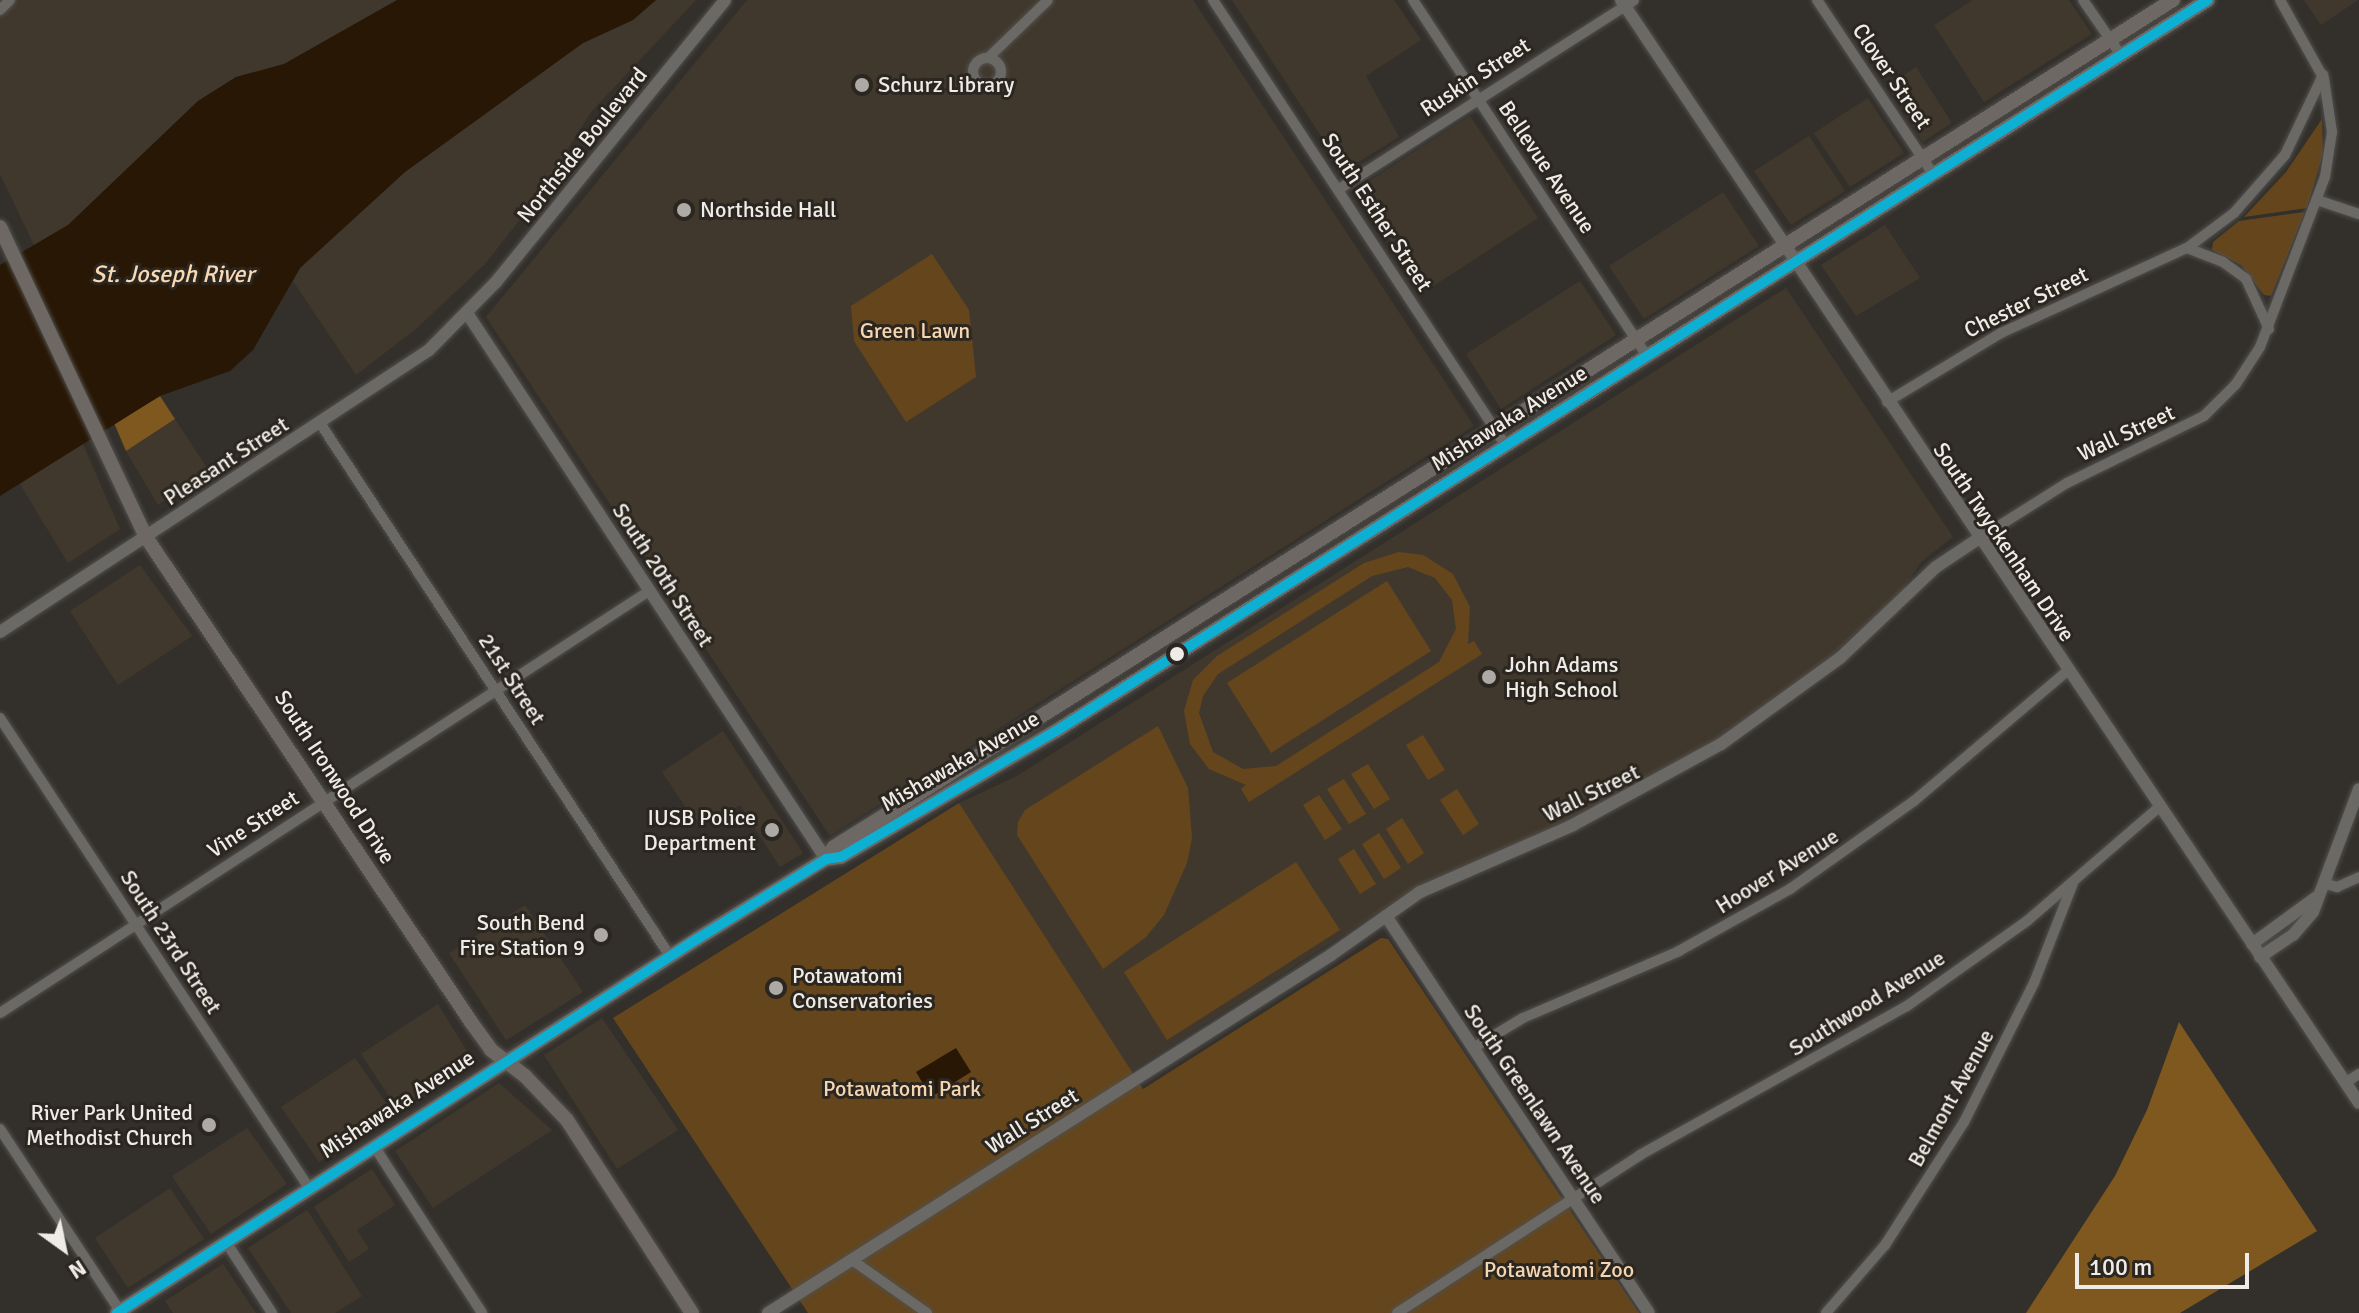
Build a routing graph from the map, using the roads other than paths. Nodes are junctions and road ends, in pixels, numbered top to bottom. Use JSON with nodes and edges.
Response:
{"nodes":[{"id":1,"x":10,"y":0,"type":"edge"},
{"id":2,"x":725,"y":0,"type":"edge"},
{"id":3,"x":1048,"y":0,"type":"edge"},
{"id":4,"x":1213,"y":0,"type":"edge"},
{"id":5,"x":1413,"y":0,"type":"edge"},
{"id":6,"x":1817,"y":0,"type":"edge"},
{"id":7,"x":2083,"y":0,"type":"edge"},
{"id":8,"x":2173,"y":0,"type":"edge"},
{"id":9,"x":2208,"y":0,"type":"edge"},
{"id":10,"x":2280,"y":0,"type":"edge"},
{"id":11,"x":1627,"y":2,"type":"edge"},
{"id":12,"x":0,"y":10,"type":"edge"},
{"id":13,"x":2110,"y":40,"type":"junction"},
{"id":14,"x":2121,"y":55,"type":"junction"},
{"id":15,"x":988,"y":58,"type":"dead end"},
{"id":16,"x":2323,"y":75,"type":"junction"},
{"id":17,"x":1478,"y":100,"type":"junction"},
{"id":18,"x":1923,"y":159,"type":"junction"},
{"id":19,"x":1933,"y":174,"type":"junction"},
{"id":20,"x":1339,"y":189,"type":"junction"},
{"id":21,"x":2317,"y":200,"type":"junction"},
{"id":22,"x":2359,"y":214,"type":"edge"},
{"id":23,"x":0,"y":227,"type":"edge"},
{"id":24,"x":1784,"y":247,"type":"junction"},
{"id":25,"x":2187,"y":248,"type":"junction"},
{"id":26,"x":1795,"y":263,"type":"junction"},
{"id":27,"x":467,"y":313,"type":"junction"},
{"id":28,"x":2269,"y":329,"type":"junction"},
{"id":29,"x":1637,"y":340,"type":"junction"},
{"id":30,"x":1647,"y":356,"type":"junction"},
{"id":31,"x":1887,"y":402,"type":"junction"},
{"id":32,"x":320,"y":423,"type":"junction"},
{"id":33,"x":1496,"y":430,"type":"junction"},
{"id":34,"x":1506,"y":446,"type":"junction"},
{"id":35,"x":146,"y":537,"type":"junction"},
{"id":36,"x":1978,"y":539,"type":"junction"},
{"id":37,"x":649,"y":591,"type":"junction"},
{"id":38,"x":0,"y":632,"type":"edge"},
{"id":39,"x":2066,"y":672,"type":"junction"},
{"id":40,"x":496,"y":691,"type":"junction"},
{"id":41,"x":0,"y":718,"type":"edge"},
{"id":42,"x":2359,"y":789,"type":"edge"},
{"id":43,"x":325,"y":801,"type":"junction"},
{"id":44,"x":2158,"y":808,"type":"junction"},
{"id":45,"x":826,"y":859,"type":"junction"},
{"id":46,"x":2359,"y":877,"type":"edge"},
{"id":47,"x":2074,"y":881,"type":"junction"},
{"id":48,"x":2321,"y":888,"type":"junction"},
{"id":49,"x":1386,"y":916,"type":"junction"},
{"id":50,"x":135,"y":925,"type":"junction"},
{"id":51,"x":2252,"y":944,"type":"junction"},
{"id":52,"x":670,"y":956,"type":"junction"},
{"id":53,"x":2260,"y":957,"type":"junction"},
{"id":54,"x":0,"y":1013,"type":"edge"},
{"id":55,"x":1473,"y":1048,"type":"junction"},
{"id":56,"x":504,"y":1061,"type":"junction"},
{"id":57,"x":2359,"y":1074,"type":"edge"},
{"id":58,"x":2345,"y":1083,"type":"junction"},
{"id":59,"x":2359,"y":1103,"type":"edge"},
{"id":60,"x":0,"y":1129,"type":"edge"},
{"id":61,"x":374,"y":1146,"type":"junction"},
{"id":62,"x":309,"y":1188,"type":"junction"},
{"id":63,"x":1575,"y":1200,"type":"junction"},
{"id":64,"x":226,"y":1242,"type":"junction"},
{"id":65,"x":852,"y":1260,"type":"junction"},
{"id":66,"x":118,"y":1312,"type":"edge"},
{"id":67,"x":272,"y":1313,"type":"edge"},
{"id":68,"x":482,"y":1313,"type":"edge"},
{"id":69,"x":692,"y":1313,"type":"edge"},
{"id":70,"x":768,"y":1313,"type":"edge"},
{"id":71,"x":927,"y":1313,"type":"edge"},
{"id":72,"x":1397,"y":1313,"type":"edge"},
{"id":73,"x":1649,"y":1313,"type":"edge"},
{"id":74,"x":1826,"y":1313,"type":"edge"}],
"edges":[{"from":1,"to":12,"type":"street"},
{"from":2,"to":27,"type":"street","name":"Northside Boulevard"},
{"from":3,"to":15,"type":"street"},
{"from":4,"to":20,"type":"street","name":"South Esther Street"},
{"from":5,"to":17,"type":"street","name":"Bellevue Avenue"},
{"from":6,"to":18,"type":"street","name":"Clover Street"},
{"from":7,"to":13,"type":"street"},
{"from":8,"to":13,"type":"main road","name":"Mishawaka Avenue"},
{"from":9,"to":14,"type":"main road","name":"Mishawaka Avenue"},
{"from":10,"to":16,"type":"street"},
{"from":11,"to":17,"type":"street","name":"Ruskin Street"},
{"from":11,"to":24,"type":"street","name":"South Twyckenham Drive"},
{"from":13,"to":14,"type":"street"},
{"from":13,"to":18,"type":"main road","name":"Mishawaka Avenue"},
{"from":14,"to":19,"type":"main road","name":"Mishawaka Avenue"},
{"from":16,"to":21,"type":"street","name":"Wall Street"},
{"from":16,"to":25,"type":"street","name":"Chester Street"},
{"from":17,"to":20,"type":"street","name":"Ruskin Street"},
{"from":17,"to":29,"type":"street","name":"Bellevue Avenue"},
{"from":18,"to":19,"type":"street","name":"Clover Street"},
{"from":18,"to":24,"type":"main road","name":"Mishawaka Avenue"},
{"from":19,"to":26,"type":"main road","name":"Mishawaka Avenue"},
{"from":20,"to":33,"type":"street","name":"South Esther Street"},
{"from":21,"to":22,"type":"street"},
{"from":21,"to":28,"type":"street","name":"Wall Street"},
{"from":23,"to":35,"type":"main road","name":"South Ironwood Drive"},
{"from":24,"to":26,"type":"street","name":"South Twyckenham Drive"},
{"from":24,"to":29,"type":"main road","name":"Mishawaka Avenue"},
{"from":25,"to":28,"type":"street"},
{"from":25,"to":31,"type":"street","name":"Chester Street"},
{"from":26,"to":30,"type":"main road","name":"Mishawaka Avenue"},
{"from":26,"to":31,"type":"street","name":"South Twyckenham Drive"},
{"from":27,"to":32,"type":"street","name":"Pleasant Street"},
{"from":27,"to":37,"type":"street","name":"South 20th Street"},
{"from":28,"to":36,"type":"street","name":"Wall Street"},
{"from":29,"to":30,"type":"street","name":"Bellevue Avenue"},
{"from":29,"to":33,"type":"main road","name":"Mishawaka Avenue"},
{"from":30,"to":34,"type":"main road","name":"Mishawaka Avenue"},
{"from":31,"to":36,"type":"street","name":"South Twyckenham Drive"},
{"from":32,"to":35,"type":"street","name":"Pleasant Street"},
{"from":32,"to":40,"type":"street","name":"21st Street"},
{"from":33,"to":34,"type":"street","name":"South Esther Street"},
{"from":33,"to":45,"type":"main road","name":"Mishawaka Avenue"},
{"from":34,"to":45,"type":"main road","name":"Mishawaka Avenue"},
{"from":35,"to":38,"type":"street","name":"Pleasant Street"},
{"from":35,"to":43,"type":"main road","name":"South Ironwood Drive"},
{"from":36,"to":39,"type":"street","name":"South Twyckenham Drive"},
{"from":36,"to":49,"type":"street","name":"Wall Street"},
{"from":37,"to":40,"type":"street","name":"Vine Street"},
{"from":37,"to":45,"type":"street","name":"South 20th Street"},
{"from":39,"to":44,"type":"street","name":"South Twyckenham Drive"},
{"from":39,"to":55,"type":"street","name":"Hoover Avenue"},
{"from":40,"to":43,"type":"street","name":"Vine Street"},
{"from":40,"to":52,"type":"street","name":"21st Street"},
{"from":41,"to":50,"type":"street","name":"South 23rd Street"},
{"from":42,"to":48,"type":"street"},
{"from":43,"to":50,"type":"street","name":"Vine Street"},
{"from":43,"to":56,"type":"main road","name":"South Ironwood Drive"},
{"from":44,"to":47,"type":"street","name":"Southwood Avenue"},
{"from":44,"to":51,"type":"street","name":"South Twyckenham Drive"},
{"from":45,"to":52,"type":"main road","name":"Mishawaka Avenue"},
{"from":46,"to":48,"type":"street"},
{"from":47,"to":63,"type":"street","name":"Southwood Avenue"},
{"from":47,"to":74,"type":"street","name":"Belmont Avenue"},
{"from":48,"to":51,"type":"street"},
{"from":48,"to":53,"type":"street"},
{"from":49,"to":55,"type":"street","name":"South Greenlawn Avenue"},
{"from":49,"to":65,"type":"street","name":"Wall Street"},
{"from":50,"to":54,"type":"street","name":"Vine Street"},
{"from":50,"to":62,"type":"street","name":"South 23rd Street"},
{"from":51,"to":53,"type":"street","name":"South Twyckenham Drive"},
{"from":52,"to":56,"type":"main road","name":"Mishawaka Avenue"},
{"from":53,"to":58,"type":"street","name":"South Twyckenham Drive"},
{"from":55,"to":63,"type":"street","name":"South Greenlawn Avenue"},
{"from":56,"to":61,"type":"main road","name":"Mishawaka Avenue"},
{"from":56,"to":69,"type":"main road","name":"South Ironwood Drive"},
{"from":57,"to":58,"type":"street"},
{"from":58,"to":59,"type":"street","name":"South Twyckenham Drive"},
{"from":60,"to":66,"type":"street"},
{"from":61,"to":62,"type":"main road","name":"Mishawaka Avenue"},
{"from":61,"to":68,"type":"street"},
{"from":62,"to":64,"type":"main road","name":"Mishawaka Avenue"},
{"from":63,"to":72,"type":"street","name":"Southwood Avenue"},
{"from":63,"to":73,"type":"street","name":"South Greenlawn Avenue"},
{"from":64,"to":66,"type":"main road","name":"Mishawaka Avenue"},
{"from":64,"to":67,"type":"street"},
{"from":65,"to":70,"type":"street","name":"Wall Street"},
{"from":65,"to":71,"type":"street"}]}
